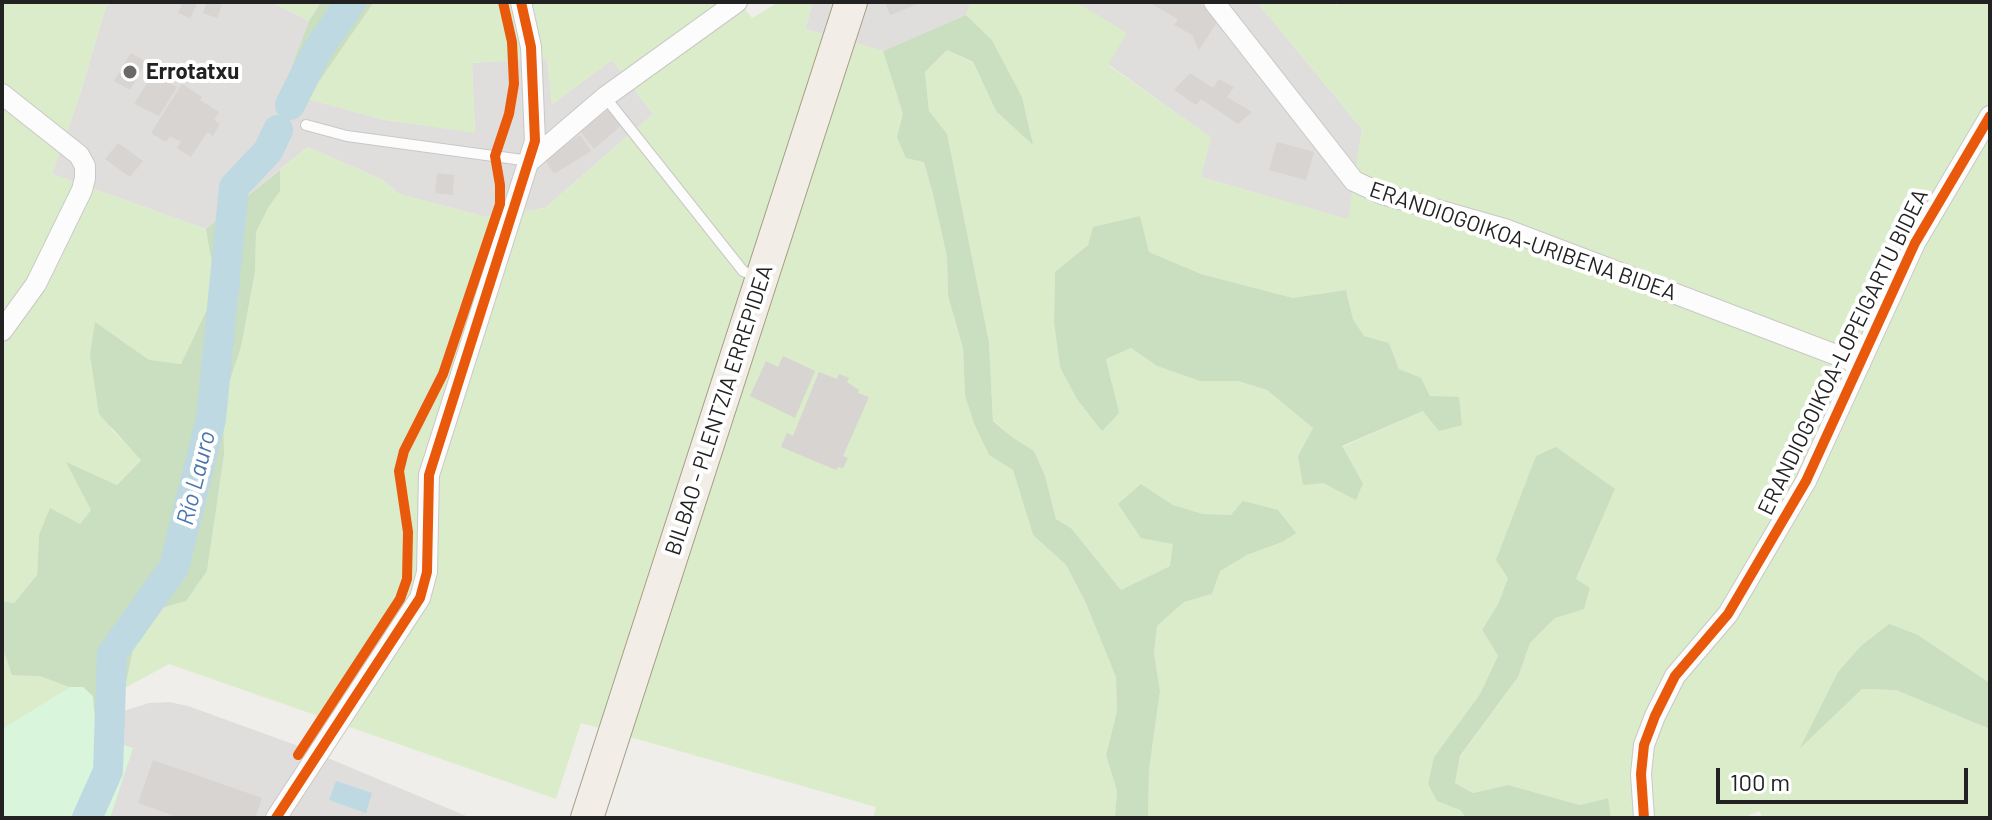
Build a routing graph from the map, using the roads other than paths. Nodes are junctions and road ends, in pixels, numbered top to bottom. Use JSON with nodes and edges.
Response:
{"nodes":[{"id":1,"x":521,"y":2,"type":"edge"},
{"id":2,"x":737,"y":2,"type":"edge"},
{"id":3,"x":851,"y":2,"type":"edge"},
{"id":4,"x":1214,"y":2,"type":"edge"},
{"id":5,"x":2,"y":94,"type":"edge"},
{"id":6,"x":605,"y":97,"type":"junction"},
{"id":7,"x":1990,"y":116,"type":"edge"},
{"id":8,"x":306,"y":125,"type":"dead end"},
{"id":9,"x":530,"y":161,"type":"junction"},
{"id":10,"x":762,"y":280,"type":"junction"},
{"id":11,"x":2,"y":331,"type":"edge"},
{"id":12,"x":1860,"y":364,"type":"junction"},
{"id":13,"x":276,"y":818,"type":"edge"},
{"id":14,"x":587,"y":818,"type":"edge"},
{"id":15,"x":1644,"y":818,"type":"edge"}],
"edges":[{"from":1,"to":9,"type":"street"},
{"from":2,"to":6,"type":"street"},
{"from":3,"to":10,"type":"main road","name":"BILBAO - PLENTZIA ERREPIDEA"},
{"from":4,"to":12,"type":"street","name":"ERANDIOGOIKOA-URIBENA BIDEA"},
{"from":5,"to":11,"type":"street"},
{"from":6,"to":9,"type":"street"},
{"from":6,"to":10,"type":"lane"},
{"from":7,"to":12,"type":"street","name":"ERANDIOGOIKOA-LOPEIGARTU BIDEA"},
{"from":8,"to":9,"type":"lane"},
{"from":9,"to":13,"type":"street"},
{"from":10,"to":14,"type":"main road","name":"BILBAO - PLENTZIA ERREPIDEA"},
{"from":12,"to":15,"type":"street","name":"ERANDIOGOIKOA-LOPEIGARTU BIDEA"}]}
